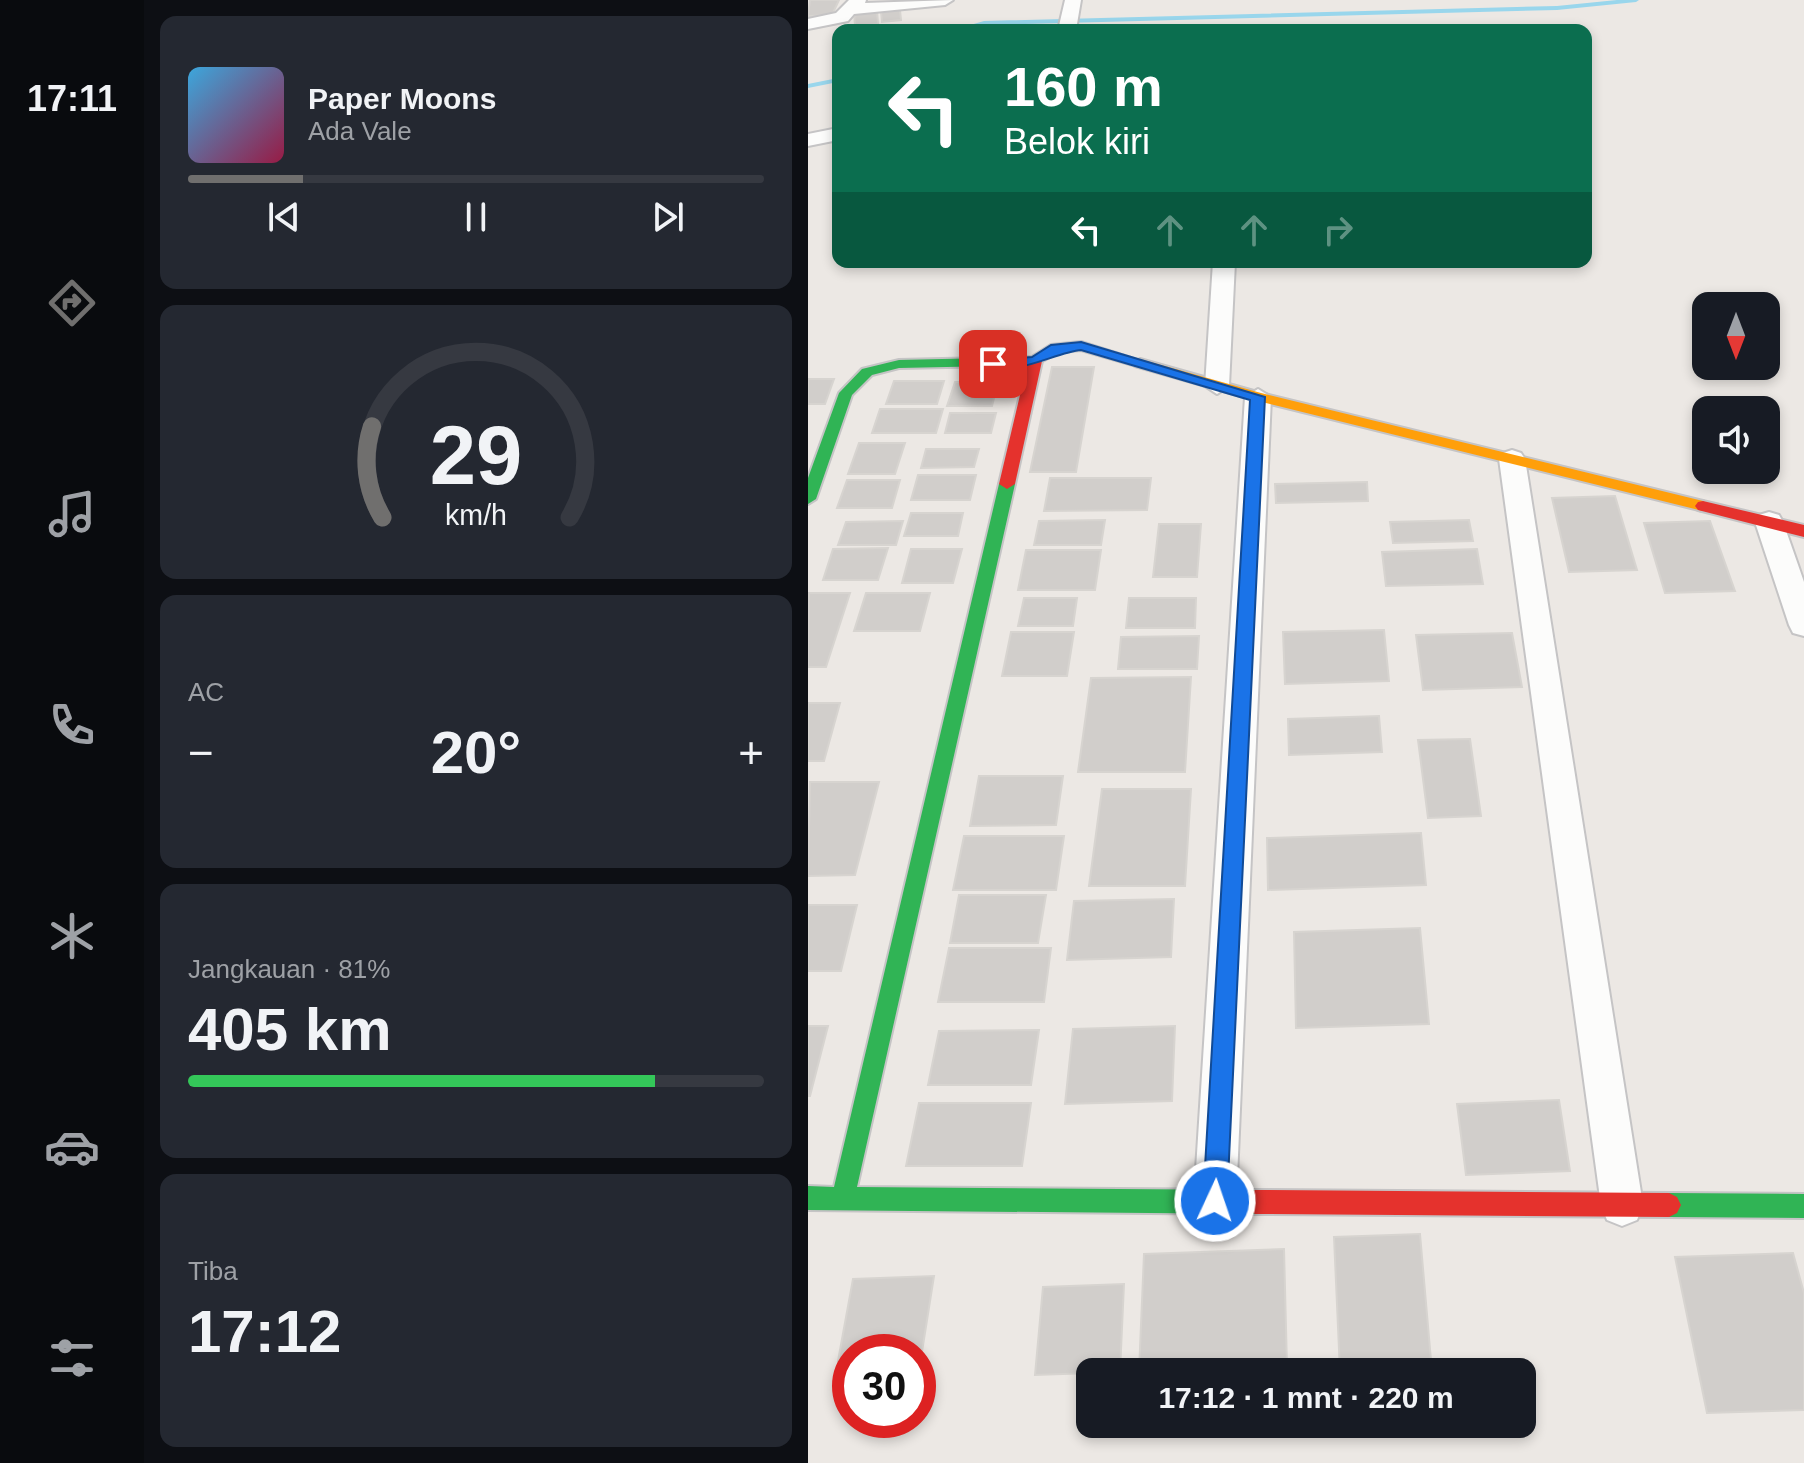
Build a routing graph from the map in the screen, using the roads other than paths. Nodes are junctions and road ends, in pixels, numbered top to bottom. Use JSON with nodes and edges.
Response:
{"nodes":[{"id":1,"x":945,"y":0,"type":"edge"},
{"id":2,"x":855,"y":4,"type":"edge"},
{"id":3,"x":808,"y":24,"type":"edge"},
{"id":4,"x":832,"y":135,"type":"edge"},
{"id":5,"x":808,"y":140,"type":"edge"},
{"id":6,"x":1224,"y":268,"type":"edge"},
{"id":7,"x":1035,"y":361,"type":"junction"},
{"id":8,"x":1217,"y":386,"type":"junction"},
{"id":9,"x":1258,"y":397,"type":"junction"},
{"id":10,"x":1512,"y":459,"type":"junction"},
{"id":11,"x":808,"y":499,"type":"edge"},
{"id":12,"x":1769,"y":522,"type":"junction"},
{"id":13,"x":1804,"y":531,"type":"edge"},
{"id":14,"x":1804,"y":625,"type":"edge"},
{"id":15,"x":843,"y":1197,"type":"junction"},
{"id":16,"x":808,"y":1198,"type":"edge"},
{"id":17,"x":1215,"y":1201,"type":"junction"},
{"id":18,"x":1622,"y":1205,"type":"junction"},
{"id":19,"x":1804,"y":1206,"type":"edge"}],
"edges":[{"from":1,"to":2,"type":"street"},
{"from":2,"to":3,"type":"street"},
{"from":4,"to":5,"type":"street"},
{"from":6,"to":8,"type":"street"},
{"from":7,"to":8,"type":"street"},
{"from":7,"to":11,"type":"street"},
{"from":7,"to":15,"type":"street"},
{"from":8,"to":9,"type":"street"},
{"from":9,"to":10,"type":"street"},
{"from":9,"to":17,"type":"street"},
{"from":10,"to":12,"type":"street"},
{"from":10,"to":18,"type":"street"},
{"from":12,"to":13,"type":"street"},
{"from":12,"to":14,"type":"street"},
{"from":15,"to":16,"type":"street"},
{"from":15,"to":17,"type":"street"},
{"from":17,"to":18,"type":"street"},
{"from":18,"to":19,"type":"street"}]}
